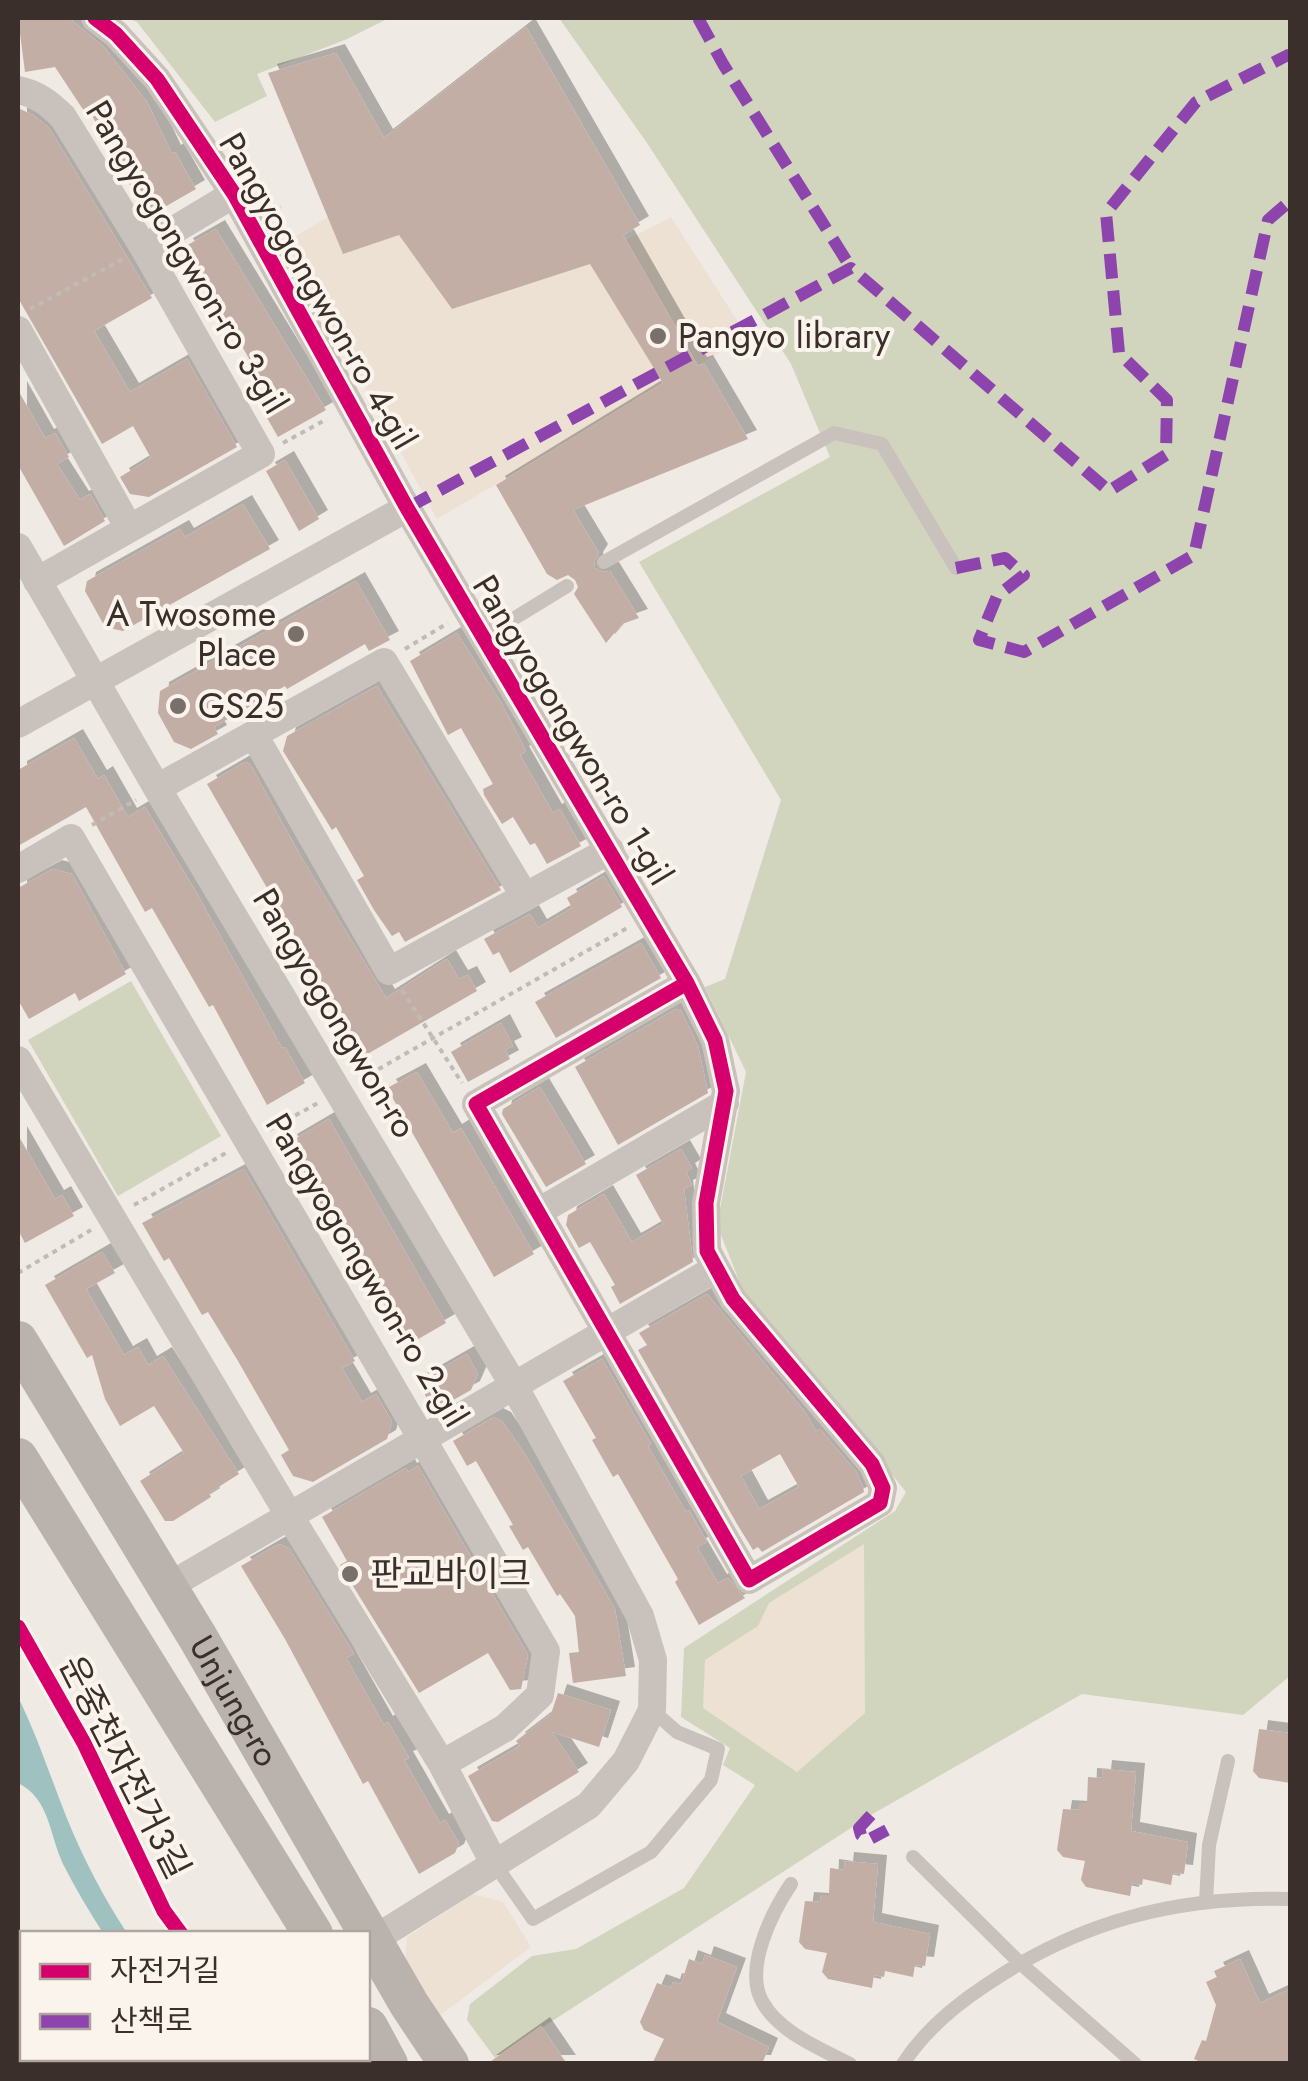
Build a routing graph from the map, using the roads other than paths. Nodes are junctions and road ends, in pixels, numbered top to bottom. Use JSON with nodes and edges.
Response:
{"nodes":[{"id":1,"x":95,"y":18,"type":"edge"},
{"id":2,"x":18,"y":90,"type":"edge"},
{"id":3,"x":234,"y":194,"type":"junction"},
{"id":4,"x":144,"y":248,"type":"junction"},
{"id":5,"x":18,"y":330,"type":"edge"},
{"id":6,"x":407,"y":508,"type":"junction"},
{"id":7,"x":130,"y":528,"type":"junction"},
{"id":8,"x":18,"y":547,"type":"edge"},
{"id":9,"x":604,"y":562,"type":"dead end"},
{"id":10,"x":956,"y":568,"type":"dead end"},
{"id":11,"x":36,"y":581,"type":"junction"},
{"id":12,"x":567,"y":586,"type":"dead end"},
{"id":13,"x":482,"y":638,"type":"junction"},
{"id":14,"x":94,"y":680,"type":"junction"},
{"id":15,"x":18,"y":724,"type":"edge"},
{"id":16,"x":254,"y":735,"type":"junction"},
{"id":17,"x":157,"y":788,"type":"junction"},
{"id":18,"x":610,"y":850,"type":"junction"},
{"id":19,"x":18,"y":869,"type":"edge"},
{"id":20,"x":524,"y":895,"type":"junction"},
{"id":21,"x":687,"y":982,"type":"junction"},
{"id":22,"x":18,"y":1060,"type":"edge"},
{"id":23,"x":725,"y":1104,"type":"junction"},
{"id":24,"x":538,"y":1212,"type":"junction"},
{"id":25,"x":715,"y":1269,"type":"junction"},
{"id":26,"x":605,"y":1332,"type":"junction"},
{"id":27,"x":18,"y":1341,"type":"edge"},
{"id":28,"x":513,"y":1384,"type":"junction"},
{"id":29,"x":423,"y":1437,"type":"junction"},
{"id":30,"x":18,"y":1458,"type":"edge"},
{"id":31,"x":289,"y":1516,"type":"junction"},
{"id":32,"x":167,"y":1588,"type":"junction"},
{"id":33,"x":652,"y":1710,"type":"junction"},
{"id":34,"x":1228,"y":1761,"type":"dead end"},
{"id":35,"x":442,"y":1764,"type":"junction"},
{"id":36,"x":913,"y":1857,"type":"dead end"},
{"id":37,"x":494,"y":1863,"type":"junction"},
{"id":38,"x":790,"y":1884,"type":"dead end"},
{"id":39,"x":1290,"y":1898,"type":"edge"},
{"id":40,"x":1206,"y":1902,"type":"junction"},
{"id":41,"x":310,"y":1931,"type":"edge"},
{"id":42,"x":364,"y":1931,"type":"edge"},
{"id":43,"x":370,"y":1941,"type":"edge"},
{"id":44,"x":1020,"y":1962,"type":"junction"},
{"id":45,"x":370,"y":2031,"type":"edge"},
{"id":46,"x":388,"y":2064,"type":"edge"},
{"id":47,"x":449,"y":2064,"type":"edge"},
{"id":48,"x":850,"y":2064,"type":"edge"},
{"id":49,"x":902,"y":2064,"type":"edge"},
{"id":50,"x":1134,"y":2064,"type":"edge"}],
"edges":[{"from":1,"to":3,"type":"street","name":"Pangyogongwon-ro 4-gil"},
{"from":2,"to":4,"type":"street","name":"Pangyogongwon-ro 3-gil"},
{"from":3,"to":4,"type":"street"},
{"from":3,"to":6,"type":"street","name":"Pangyogongwon-ro 4-gil"},
{"from":4,"to":7,"type":"street","name":"Pangyogongwon-ro 3-gil"},
{"from":5,"to":7,"type":"street"},
{"from":6,"to":13,"type":"street","name":"Pangyogongwon-ro 1-gil"},
{"from":6,"to":14,"type":"street"},
{"from":7,"to":11,"type":"street","name":"Pangyogongwon-ro 3-gil"},
{"from":8,"to":11,"type":"street","name":"Pangyogongwon-ro"},
{"from":9,"to":10,"type":"lane"},
{"from":11,"to":14,"type":"street","name":"Pangyogongwon-ro"},
{"from":12,"to":13,"type":"lane"},
{"from":13,"to":18,"type":"street","name":"Pangyogongwon-ro 1-gil"},
{"from":14,"to":15,"type":"street"},
{"from":14,"to":17,"type":"street","name":"Pangyogongwon-ro"},
{"from":16,"to":17,"type":"street"},
{"from":16,"to":20,"type":"street"},
{"from":16,"to":20,"type":"street","name":"Pangyogongwon-ro 1-gil"},
{"from":17,"to":28,"type":"street","name":"Pangyogongwon-ro"},
{"from":18,"to":20,"type":"street","name":"Pangyogongwon-ro 1-gil"},
{"from":18,"to":21,"type":"street","name":"Pangyogongwon-ro 1-gil"},
{"from":19,"to":29,"type":"street","name":"Pangyogongwon-ro 2-gil"},
{"from":21,"to":23,"type":"street","name":"Pangyogongwon-ro 1-gil"},
{"from":21,"to":24,"type":"street"},
{"from":22,"to":31,"type":"street"},
{"from":23,"to":24,"type":"street"},
{"from":23,"to":25,"type":"street","name":"Pangyogongwon-ro 1-gil"},
{"from":24,"to":26,"type":"street"},
{"from":25,"to":26,"type":"street"},
{"from":25,"to":26,"type":"street","name":"Pangyogongwon-ro 1-gil"},
{"from":26,"to":28,"type":"street"},
{"from":27,"to":32,"type":"main road","name":"Unjung-ro"},
{"from":28,"to":29,"type":"street"},
{"from":28,"to":33,"type":"street","name":"Pangyogongwon-ro"},
{"from":29,"to":31,"type":"street"},
{"from":29,"to":35,"type":"street","name":"Pangyogongwon-ro 2-gil"},
{"from":30,"to":41,"type":"main road","name":"Unjung-ro"},
{"from":31,"to":32,"type":"street"},
{"from":31,"to":35,"type":"street"},
{"from":32,"to":42,"type":"main road","name":"Unjung-ro"},
{"from":33,"to":37,"type":"street","name":"Pangyogongwon-ro"},
{"from":33,"to":37,"type":"lane"},
{"from":34,"to":40,"type":"lane"},
{"from":35,"to":37,"type":"street"},
{"from":36,"to":44,"type":"lane"},
{"from":37,"to":43,"type":"street","name":"Pangyogongwon-ro"},
{"from":38,"to":48,"type":"lane"},
{"from":39,"to":40,"type":"lane"},
{"from":40,"to":44,"type":"lane"},
{"from":43,"to":47,"type":"main road","name":"Unjung-ro"},
{"from":44,"to":49,"type":"lane"},
{"from":44,"to":50,"type":"lane"},
{"from":45,"to":46,"type":"main road"}]}
